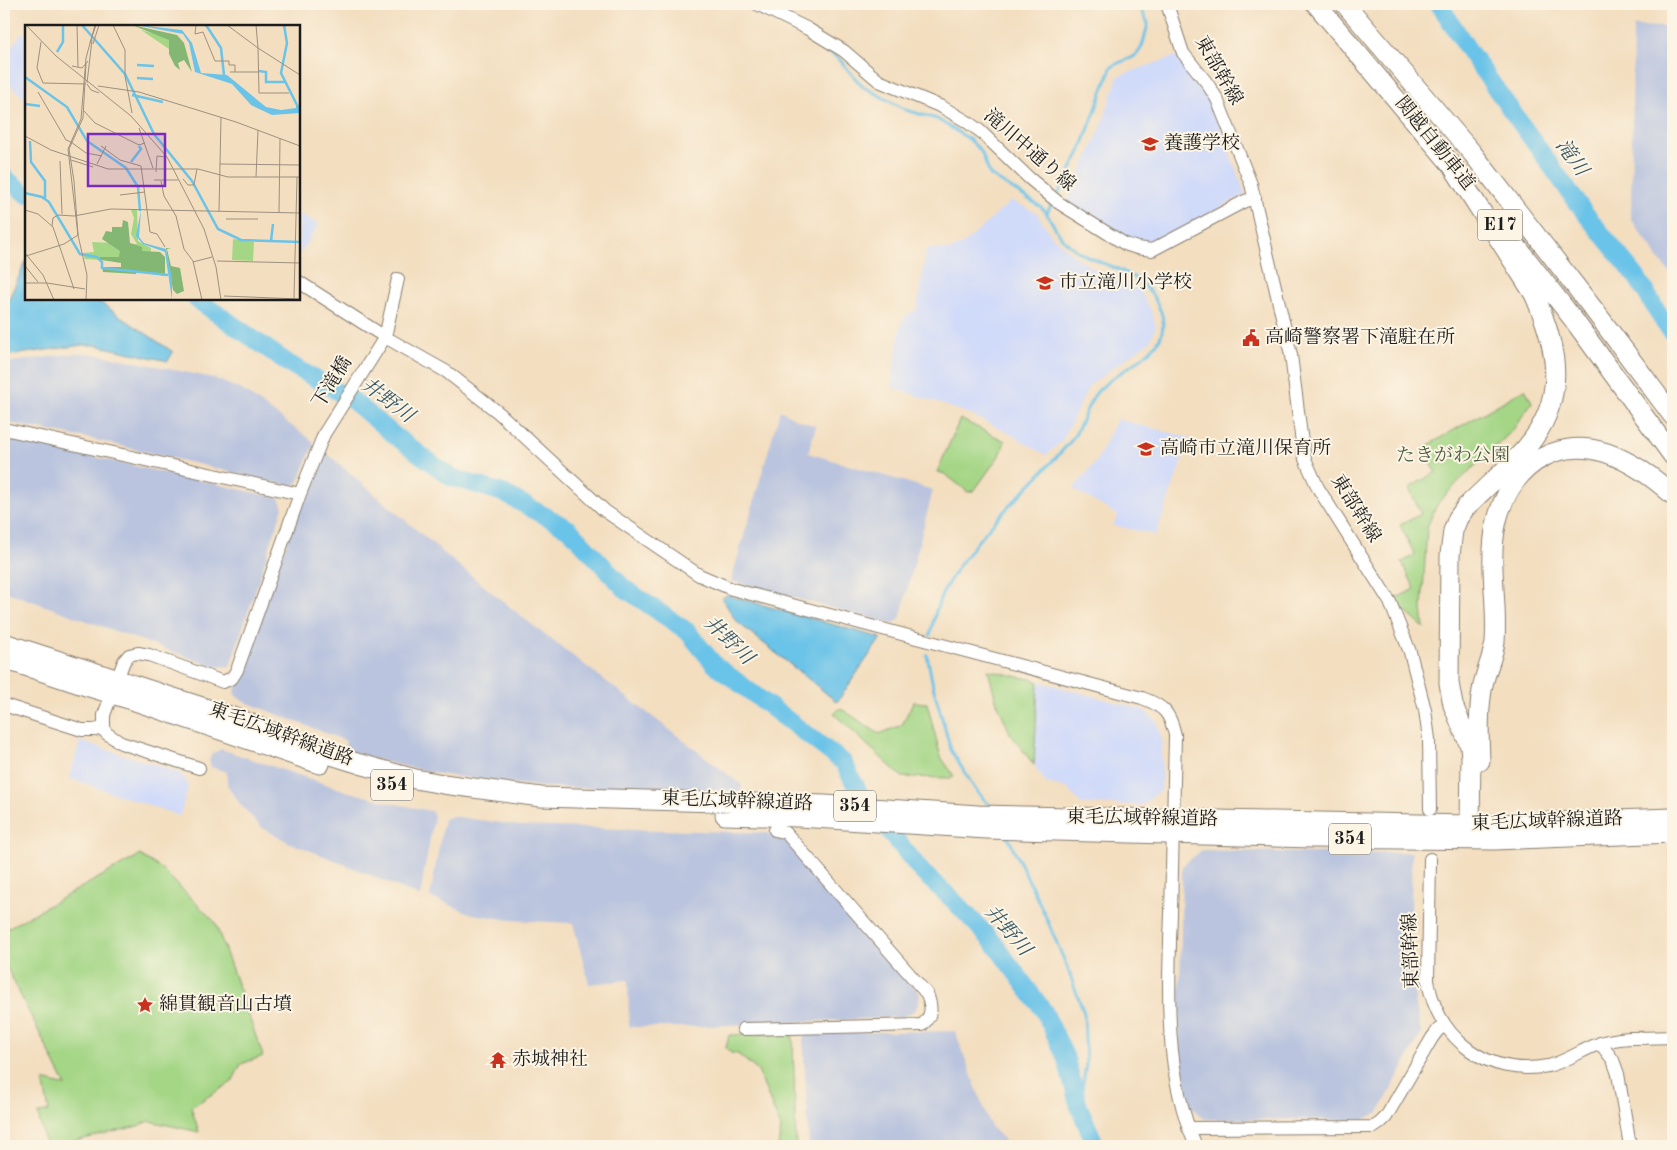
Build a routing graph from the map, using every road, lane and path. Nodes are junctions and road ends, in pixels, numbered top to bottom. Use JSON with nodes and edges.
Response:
{"nodes":[{"id":1,"x":757,"y":4,"type":"edge"},
{"id":2,"x":1167,"y":4,"type":"edge"},
{"id":3,"x":1316,"y":4,"type":"edge"},
{"id":4,"x":1345,"y":4,"type":"edge"},
{"id":5,"x":1453,"y":167,"type":"junction"},
{"id":6,"x":1255,"y":198,"type":"junction"},
{"id":7,"x":398,"y":279,"type":"dead end"},
{"id":8,"x":300,"y":283,"type":"edge"},
{"id":9,"x":385,"y":337,"type":"junction"},
{"id":10,"x":1673,"y":416,"type":"edge"},
{"id":11,"x":4,"y":429,"type":"edge"},
{"id":12,"x":1673,"y":456,"type":"edge"},
{"id":13,"x":300,"y":494,"type":"junction"},
{"id":14,"x":1673,"y":495,"type":"edge"},
{"id":15,"x":4,"y":643,"type":"edge"},
{"id":16,"x":4,"y":659,"type":"edge"},
{"id":17,"x":115,"y":686,"type":"junction"},
{"id":18,"x":4,"y":705,"type":"edge"},
{"id":19,"x":104,"y":728,"type":"junction"},
{"id":20,"x":199,"y":768,"type":"dead end"},
{"id":21,"x":1430,"y":809,"type":"dead end"},
{"id":22,"x":1673,"y":818,"type":"edge"},
{"id":23,"x":1173,"y":827,"type":"junction"},
{"id":24,"x":775,"y":830,"type":"dead end"},
{"id":25,"x":1476,"y":830,"type":"junction"},
{"id":26,"x":1673,"y":833,"type":"edge"},
{"id":27,"x":1430,"y":859,"type":"dead end"},
{"id":28,"x":1445,"y":1025,"type":"junction"},
{"id":29,"x":743,"y":1029,"type":"dead end"},
{"id":30,"x":1673,"y":1037,"type":"edge"},
{"id":31,"x":1600,"y":1043,"type":"junction"},
{"id":32,"x":1188,"y":1128,"type":"junction"},
{"id":33,"x":1196,"y":1146,"type":"edge"},
{"id":34,"x":1630,"y":1146,"type":"edge"}],
"edges":[{"from":1,"to":6,"type":"street","name":"滝川中通り線"},
{"from":2,"to":6,"type":"street","name":"東部幹線"},
{"from":3,"to":5,"type":"highway","name":"関越自動車道","number":"E17"},
{"from":4,"to":10,"type":"highway","name":"関越自動車道","number":"E17"},
{"from":5,"to":12,"type":"highway","name":"関越自動車道","number":"E17"},
{"from":5,"to":25,"type":"highway"},
{"from":6,"to":21,"type":"street","name":"東部幹線"},
{"from":7,"to":9,"type":"street"},
{"from":8,"to":9,"type":"street"},
{"from":9,"to":13,"type":"street","name":"下滝橋"},
{"from":9,"to":23,"type":"street"},
{"from":11,"to":13,"type":"street"},
{"from":13,"to":17,"type":"street","name":"下滝橋"},
{"from":14,"to":25,"type":"highway"},
{"from":15,"to":17,"type":"highway","name":"東毛広域幹線道路","number":"354"},
{"from":16,"to":17,"type":"highway","name":"東毛広域幹線道路","number":"354"},
{"from":17,"to":19,"type":"street","name":"下滝橋"},
{"from":17,"to":23,"type":"highway","name":"東毛広域幹線道路","number":"354"},
{"from":18,"to":19,"type":"street"},
{"from":19,"to":20,"type":"street"},
{"from":22,"to":25,"type":"highway","name":"東毛広域幹線道路","number":"354"},
{"from":23,"to":25,"type":"highway","name":"東毛広域幹線道路","number":"354"},
{"from":23,"to":32,"type":"street"},
{"from":24,"to":29,"type":"street"},
{"from":25,"to":26,"type":"highway","name":"東毛広域幹線道路","number":"354"},
{"from":27,"to":28,"type":"street","name":"東部幹線"},
{"from":28,"to":31,"type":"street","name":"東部幹線"},
{"from":28,"to":32,"type":"street"},
{"from":30,"to":31,"type":"street","name":"東部幹線"},
{"from":31,"to":34,"type":"street"},
{"from":32,"to":33,"type":"street"}]}
